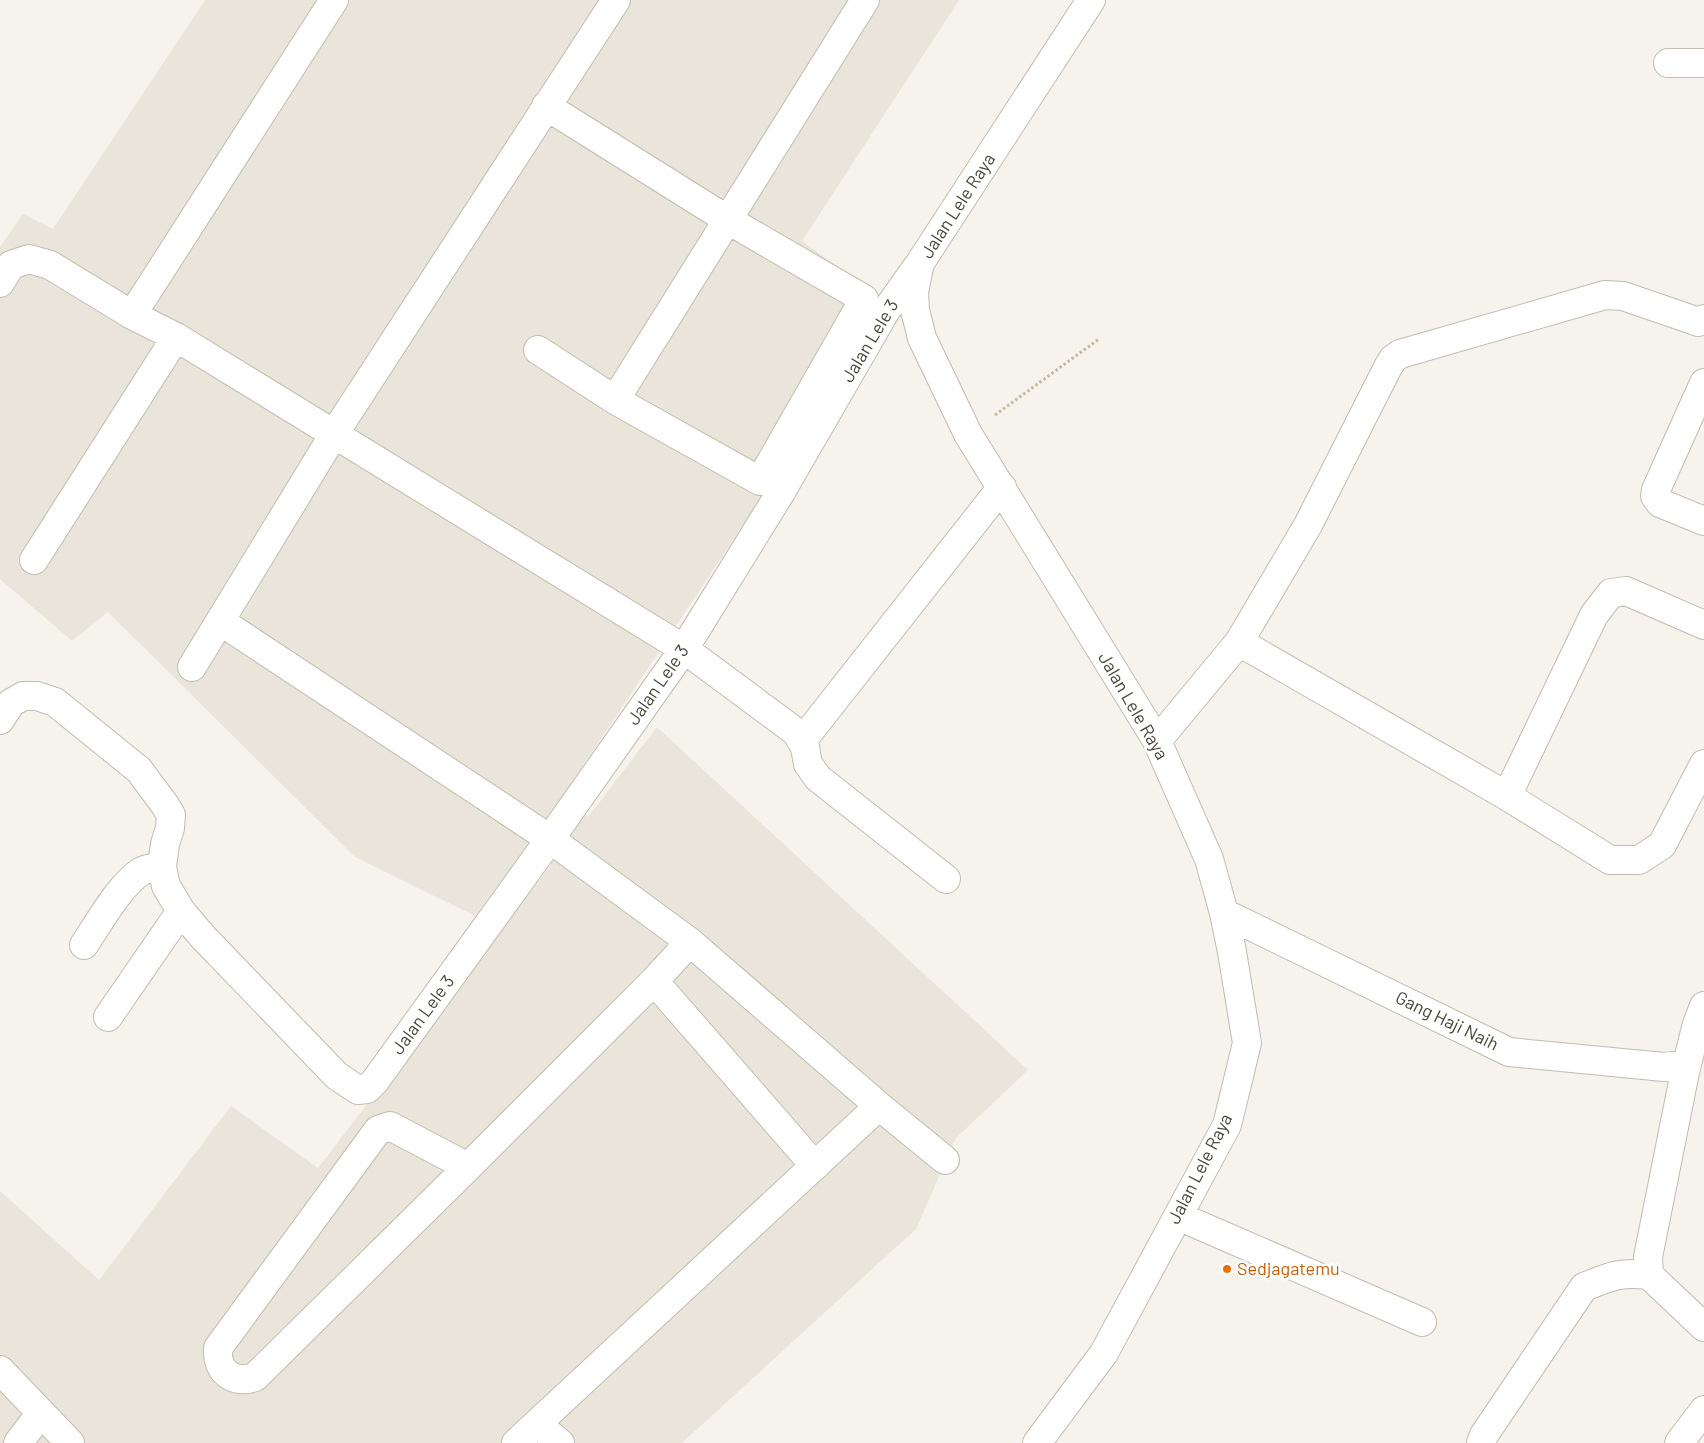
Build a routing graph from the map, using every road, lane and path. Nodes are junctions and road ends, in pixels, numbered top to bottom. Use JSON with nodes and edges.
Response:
{"nodes":[{"id":1,"x":334,"y":0,"type":"edge"},
{"id":2,"x":616,"y":0,"type":"edge"},
{"id":3,"x":865,"y":0,"type":"edge"},
{"id":4,"x":1091,"y":0,"type":"edge"},
{"id":5,"x":1668,"y":63,"type":"dead end"},
{"id":6,"x":1704,"y":63,"type":"edge"},
{"id":7,"x":546,"y":106,"type":"junction"},
{"id":8,"x":728,"y":220,"type":"junction"},
{"id":9,"x":920,"y":263,"type":"junction"},
{"id":10,"x":0,"y":283,"type":"edge"},
{"id":11,"x":132,"y":314,"type":"junction"},
{"id":12,"x":1704,"y":319,"type":"edge"},
{"id":13,"x":176,"y":337,"type":"junction"},
{"id":14,"x":1099,"y":340,"type":"dead end"},
{"id":15,"x":538,"y":350,"type":"dead end"},
{"id":16,"x":1704,"y":382,"type":"edge"},
{"id":17,"x":615,"y":400,"type":"junction"},
{"id":18,"x":334,"y":434,"type":"junction"},
{"id":19,"x":968,"y":434,"type":"junction"},
{"id":20,"x":1002,"y":487,"type":"junction"},
{"id":21,"x":1704,"y":521,"type":"edge"},
{"id":22,"x":34,"y":560,"type":"dead end"},
{"id":23,"x":220,"y":621,"type":"junction"},
{"id":24,"x":1704,"y":625,"type":"edge"},
{"id":25,"x":1238,"y":642,"type":"junction"},
{"id":26,"x":684,"y":649,"type":"junction"},
{"id":27,"x":192,"y":667,"type":"dead end"},
{"id":28,"x":0,"y":720,"type":"edge"},
{"id":29,"x":802,"y":741,"type":"junction"},
{"id":30,"x":1157,"y":741,"type":"junction"},
{"id":31,"x":1704,"y":764,"type":"edge"},
{"id":32,"x":1507,"y":796,"type":"junction"},
{"id":33,"x":550,"y":839,"type":"junction"},
{"id":34,"x":162,"y":867,"type":"junction"},
{"id":35,"x":946,"y":879,"type":"dead end"},
{"id":36,"x":181,"y":911,"type":"junction"},
{"id":37,"x":1224,"y":913,"type":"junction"},
{"id":38,"x":690,"y":942,"type":"junction"},
{"id":39,"x":84,"y":945,"type":"dead end"},
{"id":40,"x":654,"y":980,"type":"junction"},
{"id":41,"x":1704,"y":1006,"type":"edge"},
{"id":42,"x":108,"y":1017,"type":"dead end"},
{"id":43,"x":1686,"y":1068,"type":"junction"},
{"id":44,"x":1704,"y":1092,"type":"edge"},
{"id":45,"x":878,"y":1106,"type":"junction"},
{"id":46,"x":945,"y":1160,"type":"dead end"},
{"id":47,"x":815,"y":1166,"type":"junction"},
{"id":48,"x":468,"y":1167,"type":"junction"},
{"id":49,"x":1178,"y":1216,"type":"junction"},
{"id":50,"x":1649,"y":1275,"type":"junction"},
{"id":51,"x":1422,"y":1322,"type":"dead end"},
{"id":52,"x":1704,"y":1327,"type":"edge"},
{"id":53,"x":0,"y":1370,"type":"edge"},
{"id":54,"x":1704,"y":1410,"type":"edge"},
{"id":55,"x":41,"y":1413,"type":"junction"},
{"id":56,"x":537,"y":1424,"type":"junction"},
{"id":57,"x":0,"y":1432,"type":"edge"},
{"id":58,"x":12,"y":1443,"type":"edge"},
{"id":59,"x":18,"y":1443,"type":"edge"},
{"id":60,"x":70,"y":1443,"type":"edge"},
{"id":61,"x":516,"y":1443,"type":"edge"},
{"id":62,"x":560,"y":1443,"type":"edge"},
{"id":63,"x":1036,"y":1443,"type":"edge"},
{"id":64,"x":1481,"y":1443,"type":"edge"},
{"id":65,"x":1679,"y":1443,"type":"edge"}],
"edges":[{"from":1,"to":11,"type":"street"},
{"from":2,"to":7,"type":"street"},
{"from":3,"to":8,"type":"street"},
{"from":4,"to":9,"type":"street","name":"Jalan Lele Raya"},
{"from":5,"to":6,"type":"street"},
{"from":7,"to":8,"type":"street"},
{"from":7,"to":18,"type":"street"},
{"from":8,"to":17,"type":"street"},
{"from":8,"to":17,"type":"street"},
{"from":9,"to":19,"type":"street","name":"Jalan Lele Raya"},
{"from":9,"to":26,"type":"street","name":"Jalan Lele 3"},
{"from":10,"to":11,"type":"street"},
{"from":11,"to":13,"type":"street"},
{"from":12,"to":25,"type":"street"},
{"from":13,"to":18,"type":"street"},
{"from":13,"to":22,"type":"street"},
{"from":14,"to":19,"type":"path"},
{"from":15,"to":17,"type":"street"},
{"from":16,"to":21,"type":"street"},
{"from":18,"to":23,"type":"street"},
{"from":18,"to":26,"type":"street"},
{"from":19,"to":20,"type":"street","name":"Jalan Lele Raya"},
{"from":20,"to":29,"type":"street"},
{"from":20,"to":30,"type":"street","name":"Jalan Lele Raya"},
{"from":23,"to":27,"type":"street"},
{"from":23,"to":33,"type":"street"},
{"from":24,"to":32,"type":"street"},
{"from":25,"to":30,"type":"street"},
{"from":25,"to":32,"type":"street"},
{"from":26,"to":29,"type":"street"},
{"from":26,"to":33,"type":"street","name":"Jalan Lele 3"},
{"from":28,"to":34,"type":"street"},
{"from":29,"to":35,"type":"street"},
{"from":30,"to":37,"type":"street","name":"Jalan Lele Raya"},
{"from":31,"to":32,"type":"street"},
{"from":33,"to":36,"type":"street","name":"Jalan Lele 3"},
{"from":33,"to":38,"type":"street"},
{"from":34,"to":36,"type":"street"},
{"from":34,"to":39,"type":"street"},
{"from":36,"to":42,"type":"street"},
{"from":37,"to":43,"type":"street","name":"Gang Haji Naih"},
{"from":37,"to":49,"type":"street","name":"Jalan Lele Raya"},
{"from":38,"to":40,"type":"street"},
{"from":38,"to":45,"type":"street"},
{"from":40,"to":47,"type":"street"},
{"from":40,"to":48,"type":"street"},
{"from":41,"to":43,"type":"street"},
{"from":43,"to":44,"type":"street"},
{"from":43,"to":50,"type":"street"},
{"from":45,"to":46,"type":"street"},
{"from":45,"to":47,"type":"street"},
{"from":47,"to":56,"type":"street"},
{"from":48,"to":48,"type":"street"},
{"from":49,"to":51,"type":"street"},
{"from":49,"to":63,"type":"street","name":"Jalan Lele Raya"},
{"from":50,"to":52,"type":"street"},
{"from":50,"to":64,"type":"street"},
{"from":53,"to":55,"type":"street"},
{"from":54,"to":65,"type":"street"},
{"from":55,"to":59,"type":"street"},
{"from":55,"to":60,"type":"street"},
{"from":56,"to":61,"type":"street"},
{"from":56,"to":62,"type":"street"},
{"from":57,"to":58,"type":"street"}]}
